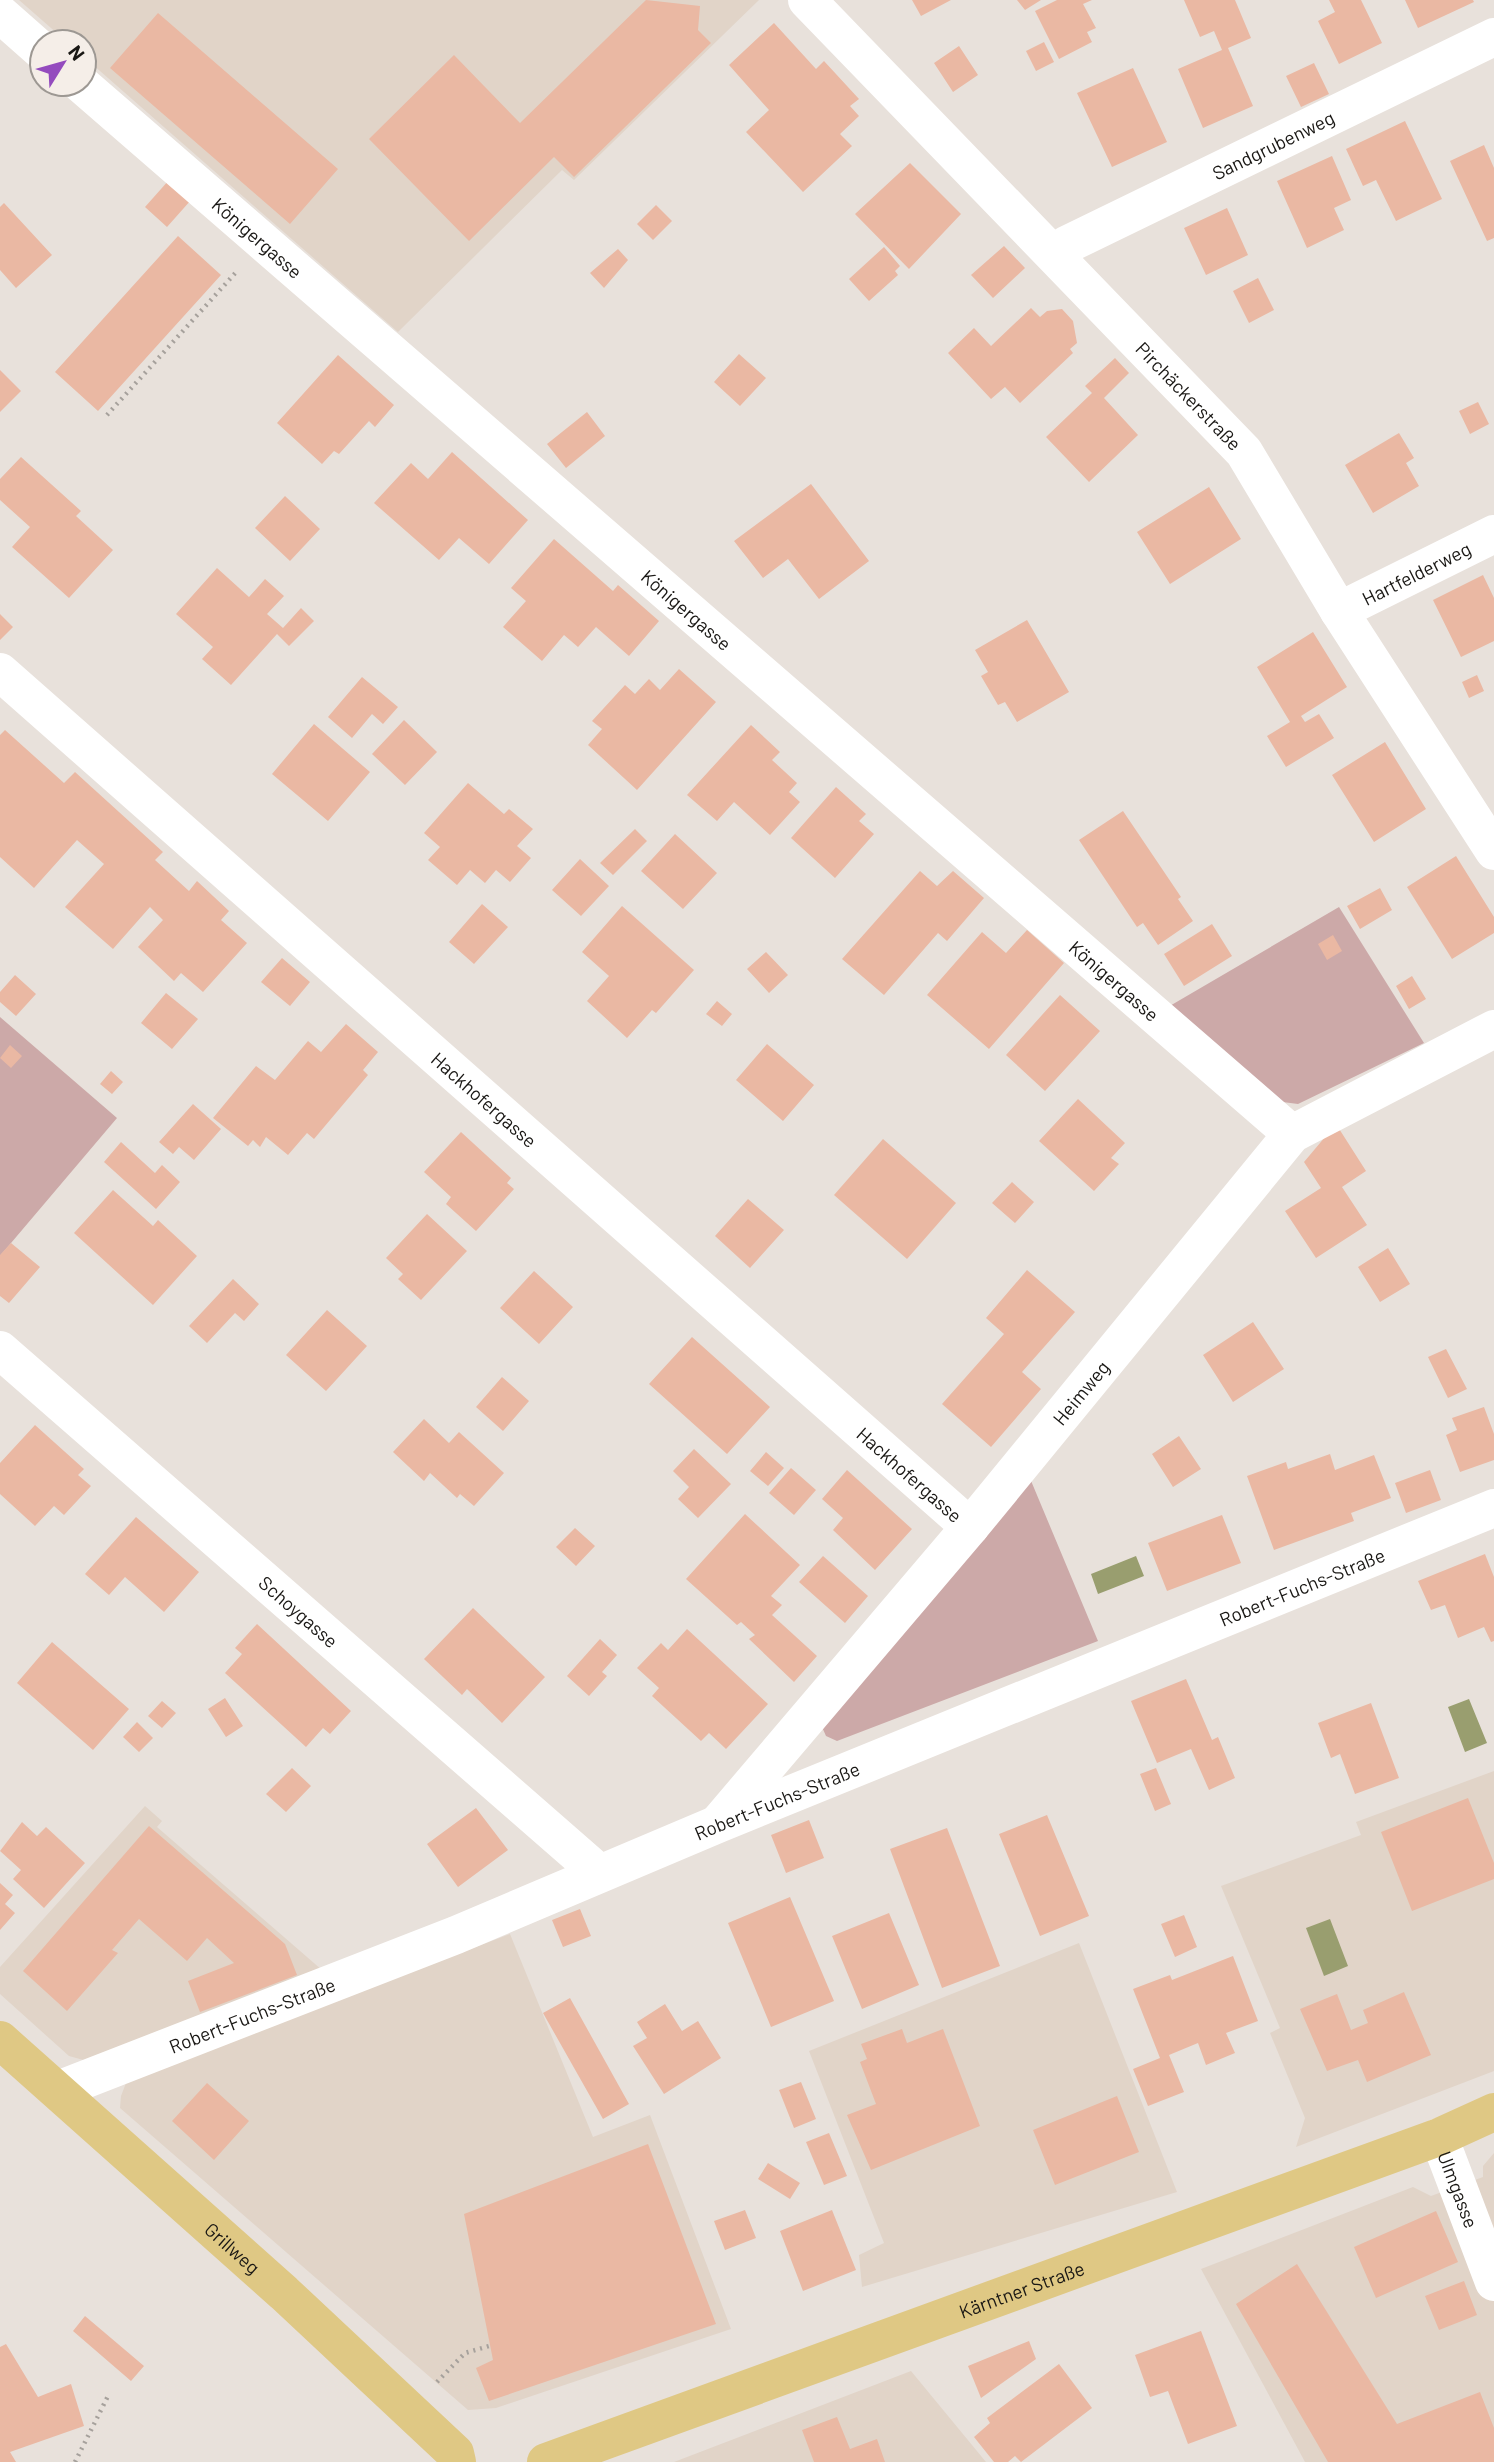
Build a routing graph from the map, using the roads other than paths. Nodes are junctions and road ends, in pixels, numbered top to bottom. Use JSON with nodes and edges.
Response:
{"nodes":[{"id":1,"x":807,"y":0,"type":"edge"},
{"id":2,"x":0,"y":14,"type":"edge"},
{"id":3,"x":1494,"y":37,"type":"edge"},
{"id":4,"x":28,"y":39,"type":"edge"},
{"id":5,"x":97,"y":98,"type":"edge"},
{"id":6,"x":1057,"y":257,"type":"junction"},
{"id":7,"x":1494,"y":534,"type":"edge"},
{"id":8,"x":1339,"y":611,"type":"junction"},
{"id":9,"x":0,"y":672,"type":"edge"},
{"id":10,"x":1494,"y":851,"type":"edge"},
{"id":11,"x":1494,"y":1029,"type":"edge"},
{"id":12,"x":1292,"y":1134,"type":"junction"},
{"id":13,"x":0,"y":1350,"type":"edge"},
{"id":14,"x":1494,"y":1508,"type":"edge"},
{"id":15,"x":970,"y":1527,"type":"junction"},
{"id":16,"x":718,"y":1824,"type":"junction"},
{"id":17,"x":599,"y":1873,"type":"junction"},
{"id":18,"x":0,"y":2040,"type":"edge"},
{"id":19,"x":58,"y":2090,"type":"junction"},
{"id":20,"x":1494,"y":2112,"type":"edge"},
{"id":21,"x":1440,"y":2137,"type":"junction"},
{"id":22,"x":1494,"y":2282,"type":"edge"},
{"id":23,"x":457,"y":2462,"type":"edge"},
{"id":24,"x":545,"y":2462,"type":"edge"}],
"edges":[{"from":1,"to":6,"type":"street","name":"Pirchäckerstraße"},
{"from":2,"to":4,"type":"street"},
{"from":3,"to":6,"type":"street","name":"Sandgrubenweg"},
{"from":5,"to":12,"type":"street","name":"Königergasse"},
{"from":6,"to":8,"type":"street","name":"Pirchäckerstraße"},
{"from":7,"to":8,"type":"street","name":"Hartfelderweg"},
{"from":8,"to":10,"type":"street","name":"Pirchäckerstraße"},
{"from":9,"to":15,"type":"street","name":"Hackhofergasse"},
{"from":11,"to":12,"type":"street","name":"Heimweg"},
{"from":12,"to":15,"type":"street","name":"Heimweg"},
{"from":13,"to":17,"type":"street","name":"Schoygasse"},
{"from":14,"to":16,"type":"street","name":"Robert-Fuchs-Straße"},
{"from":15,"to":16,"type":"street","name":"Heimweg"},
{"from":16,"to":17,"type":"street","name":"Robert-Fuchs-Straße"},
{"from":17,"to":19,"type":"street","name":"Robert-Fuchs-Straße"},
{"from":18,"to":19,"type":"main road","name":"Grillweg"},
{"from":19,"to":23,"type":"main road","name":"Grillweg"},
{"from":20,"to":21,"type":"main road","name":"Kärntner Straße"},
{"from":21,"to":22,"type":"street","name":"Ulmgasse"},
{"from":21,"to":24,"type":"main road","name":"Kärntner Straße"}]}
